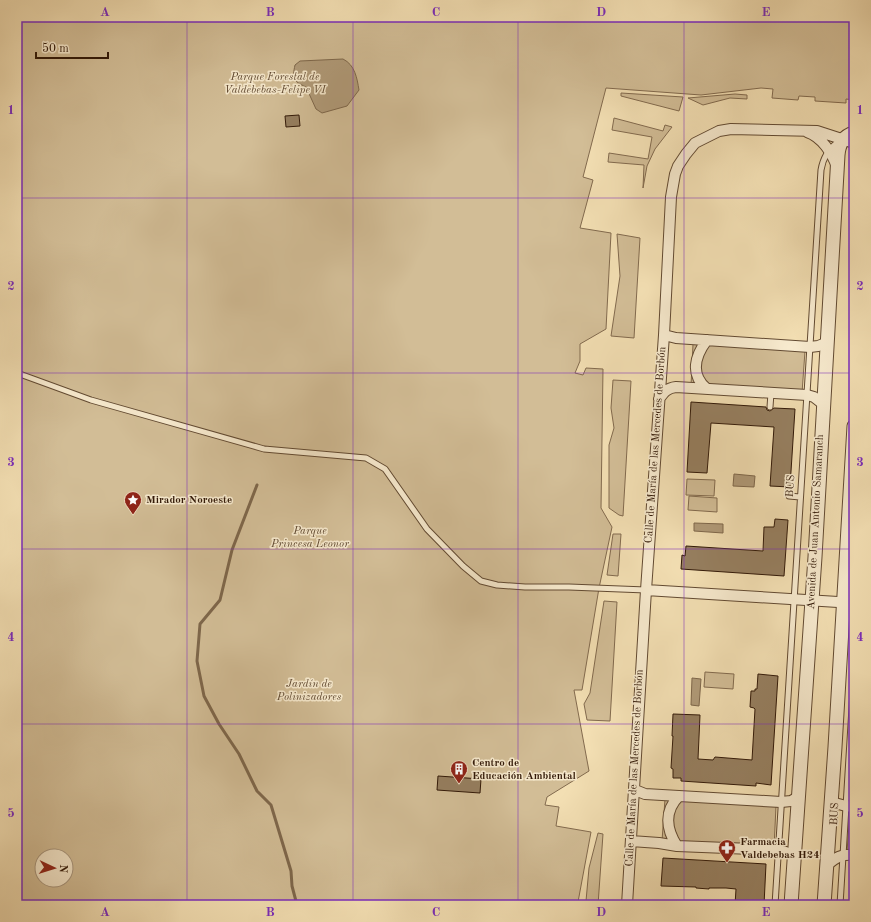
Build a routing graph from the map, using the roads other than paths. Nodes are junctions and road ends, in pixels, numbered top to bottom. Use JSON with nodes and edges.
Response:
{"nodes":[{"id":1,"x":803,"y":131,"type":"junction"},
{"id":2,"x":850,"y":138,"type":"edge"},
{"id":3,"x":829,"y":150,"type":"junction"},
{"id":4,"x":837,"y":168,"type":"junction"},
{"id":5,"x":664,"y":335,"type":"junction"},
{"id":6,"x":707,"y":340,"type":"junction"},
{"id":7,"x":826,"y":342,"type":"junction"},
{"id":8,"x":810,"y":347,"type":"junction"},
{"id":9,"x":17,"y":373,"type":"edge"},
{"id":10,"x":706,"y":388,"type":"junction"},
{"id":11,"x":771,"y":393,"type":"junction"},
{"id":12,"x":808,"y":395,"type":"junction"},
{"id":13,"x":659,"y":399,"type":"junction"},
{"id":14,"x":823,"y":404,"type":"junction"},
{"id":15,"x":770,"y":407,"type":"dead end"},
{"id":16,"x":854,"y":426,"type":"edge"},
{"id":17,"x":789,"y":496,"type":"dead end"},
{"id":18,"x":800,"y":497,"type":"junction"},
{"id":19,"x":646,"y":590,"type":"junction"},
{"id":20,"x":794,"y":599,"type":"junction"},
{"id":21,"x":812,"y":601,"type":"junction"},
{"id":22,"x":849,"y":603,"type":"edge"},
{"id":23,"x":854,"y":676,"type":"edge"},
{"id":24,"x":634,"y":790,"type":"junction"},
{"id":25,"x":679,"y":796,"type":"junction"},
{"id":26,"x":798,"y":797,"type":"junction"},
{"id":27,"x":781,"y":802,"type":"junction"},
{"id":28,"x":831,"y":802,"type":"junction"},
{"id":29,"x":850,"y":807,"type":"edge"},
{"id":30,"x":631,"y":841,"type":"junction"},
{"id":31,"x":677,"y":846,"type":"junction"},
{"id":32,"x":779,"y":850,"type":"junction"},
{"id":33,"x":843,"y":854,"type":"junction"},
{"id":34,"x":854,"y":855,"type":"edge"},
{"id":35,"x":795,"y":857,"type":"junction"},
{"id":36,"x":827,"y":865,"type":"junction"},
{"id":37,"x":627,"y":905,"type":"edge"},
{"id":38,"x":775,"y":905,"type":"edge"},
{"id":39,"x":791,"y":905,"type":"edge"},
{"id":40,"x":824,"y":905,"type":"edge"},
{"id":41,"x":840,"y":905,"type":"edge"}],
"edges":[{"from":1,"to":2,"type":"street","name":"Calle de María de las Mercedes de Borbón"},
{"from":1,"to":3,"type":"street"},
{"from":1,"to":5,"type":"street","name":"Calle de María de las Mercedes de Borbón"},
{"from":2,"to":3,"type":"lane"},
{"from":2,"to":4,"type":"street","name":"Avenida de Juan Antonio Samaranch"},
{"from":3,"to":4,"type":"street"},
{"from":3,"to":8,"type":"lane","name":"BUS"},
{"from":4,"to":7,"type":"street","name":"Avenida de Juan Antonio Samaranch"},
{"from":5,"to":6,"type":"street"},
{"from":5,"to":13,"type":"street","name":"Calle de María de las Mercedes de Borbón"},
{"from":6,"to":8,"type":"street"},
{"from":6,"to":10,"type":"street"},
{"from":7,"to":8,"type":"street"},
{"from":7,"to":14,"type":"street","name":"Avenida de Juan Antonio Samaranch"},
{"from":8,"to":12,"type":"lane","name":"BUS"},
{"from":9,"to":19,"type":"lane"},
{"from":10,"to":11,"type":"street"},
{"from":10,"to":13,"type":"street"},
{"from":11,"to":12,"type":"street"},
{"from":11,"to":15,"type":"lane"},
{"from":12,"to":14,"type":"street"},
{"from":12,"to":18,"type":"lane","name":"BUS"},
{"from":13,"to":19,"type":"street","name":"Calle de María de las Mercedes de Borbón"},
{"from":14,"to":21,"type":"street","name":"Avenida de Juan Antonio Samaranch"},
{"from":16,"to":22,"type":"street"},
{"from":17,"to":18,"type":"lane"},
{"from":18,"to":20,"type":"lane","name":"BUS"},
{"from":19,"to":20,"type":"street"},
{"from":19,"to":24,"type":"street","name":"Calle de María de las Mercedes de Borbón"},
{"from":20,"to":21,"type":"street"},
{"from":20,"to":27,"type":"lane","name":"BUS"},
{"from":21,"to":22,"type":"street"},
{"from":21,"to":26,"type":"street","name":"Avenida de Juan Antonio Samaranch"},
{"from":22,"to":28,"type":"street"},
{"from":23,"to":29,"type":"lane","name":"BUS"},
{"from":24,"to":25,"type":"street"},
{"from":24,"to":30,"type":"street","name":"Calle de María de las Mercedes de Borbón"},
{"from":25,"to":27,"type":"street"},
{"from":25,"to":31,"type":"street"},
{"from":26,"to":27,"type":"street"},
{"from":26,"to":35,"type":"street","name":"Avenida de Juan Antonio Samaranch"},
{"from":27,"to":32,"type":"lane","name":"BUS"},
{"from":28,"to":29,"type":"street"},
{"from":28,"to":36,"type":"street"},
{"from":29,"to":33,"type":"lane","name":"BUS"},
{"from":30,"to":31,"type":"street"},
{"from":30,"to":37,"type":"street","name":"Calle de María de las Mercedes de Borbón"},
{"from":31,"to":32,"type":"street"},
{"from":32,"to":35,"type":"street"},
{"from":32,"to":38,"type":"lane"},
{"from":33,"to":34,"type":"street"},
{"from":33,"to":36,"type":"street"},
{"from":33,"to":41,"type":"lane","name":"BUS"},
{"from":35,"to":39,"type":"street","name":"Avenida de Juan Antonio Samaranch"},
{"from":36,"to":40,"type":"street"}]}
